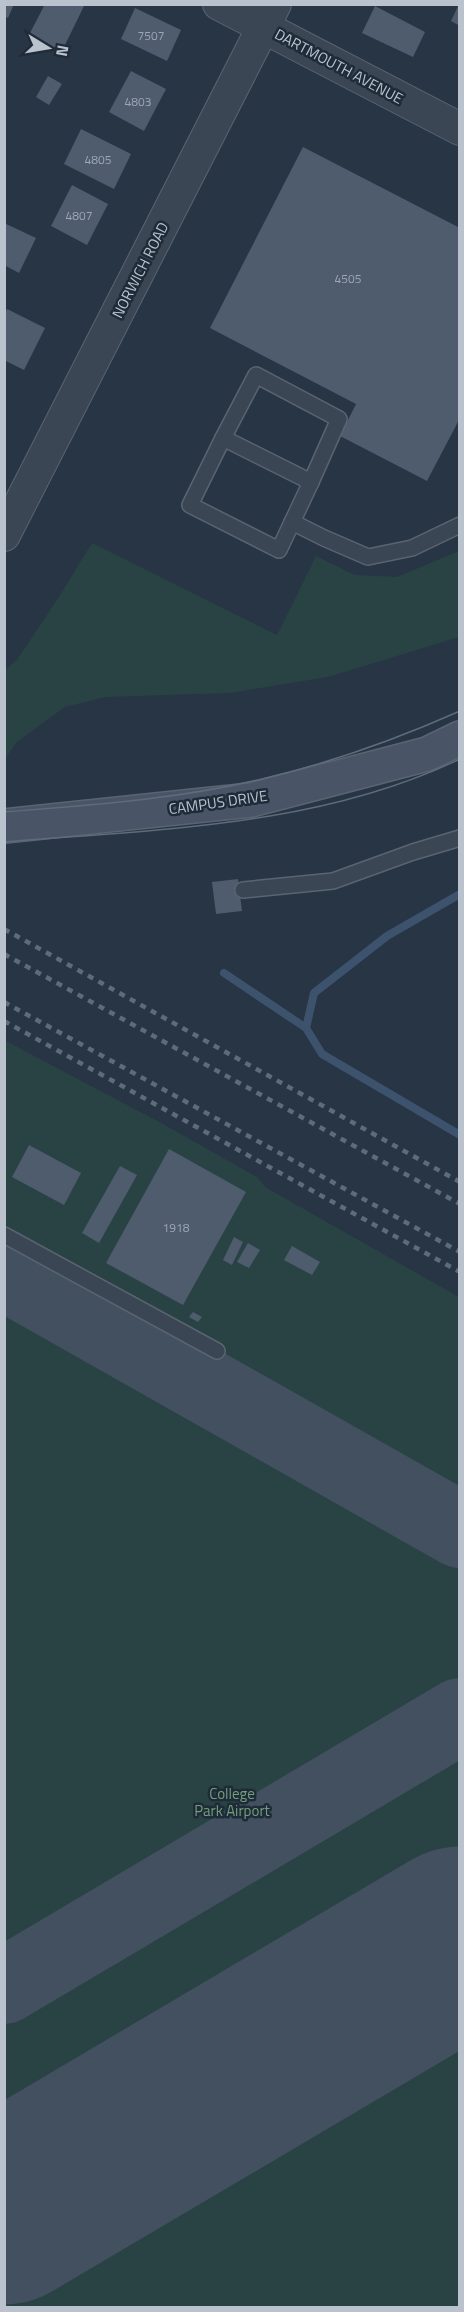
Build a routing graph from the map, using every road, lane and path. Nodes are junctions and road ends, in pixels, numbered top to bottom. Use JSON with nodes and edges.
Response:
{"nodes":[{"id":1,"x":219,"y":4,"type":"edge"},
{"id":2,"x":269,"y":16,"type":"edge"},
{"id":3,"x":459,"y":129,"type":"edge"},
{"id":4,"x":223,"y":438,"type":"junction"},
{"id":5,"x":311,"y":482,"type":"junction"},
{"id":6,"x":292,"y":522,"type":"junction"},
{"id":7,"x":459,"y":525,"type":"edge"},
{"id":8,"x":4,"y":535,"type":"edge"},
{"id":9,"x":459,"y":738,"type":"edge"},
{"id":10,"x":4,"y":826,"type":"edge"},
{"id":11,"x":459,"y":838,"type":"edge"},
{"id":12,"x":243,"y":890,"type":"dead end"},
{"id":13,"x":4,"y":1235,"type":"edge"},
{"id":14,"x":217,"y":1351,"type":"dead end"}],
"edges":[{"from":1,"to":2,"type":"street","name":"DARTMOUTH AVENUE"},
{"from":2,"to":3,"type":"street","name":"DARTMOUTH AVENUE"},
{"from":2,"to":8,"type":"street","name":"NORWICH ROAD"},
{"from":4,"to":5,"type":"lane"},
{"from":4,"to":5,"type":"lane"},
{"from":4,"to":6,"type":"lane"},
{"from":5,"to":6,"type":"lane"},
{"from":6,"to":7,"type":"lane"},
{"from":9,"to":10,"type":"main road","name":"CAMPUS DRIVE"},
{"from":11,"to":12,"type":"lane"},
{"from":13,"to":14,"type":"lane"}]}
